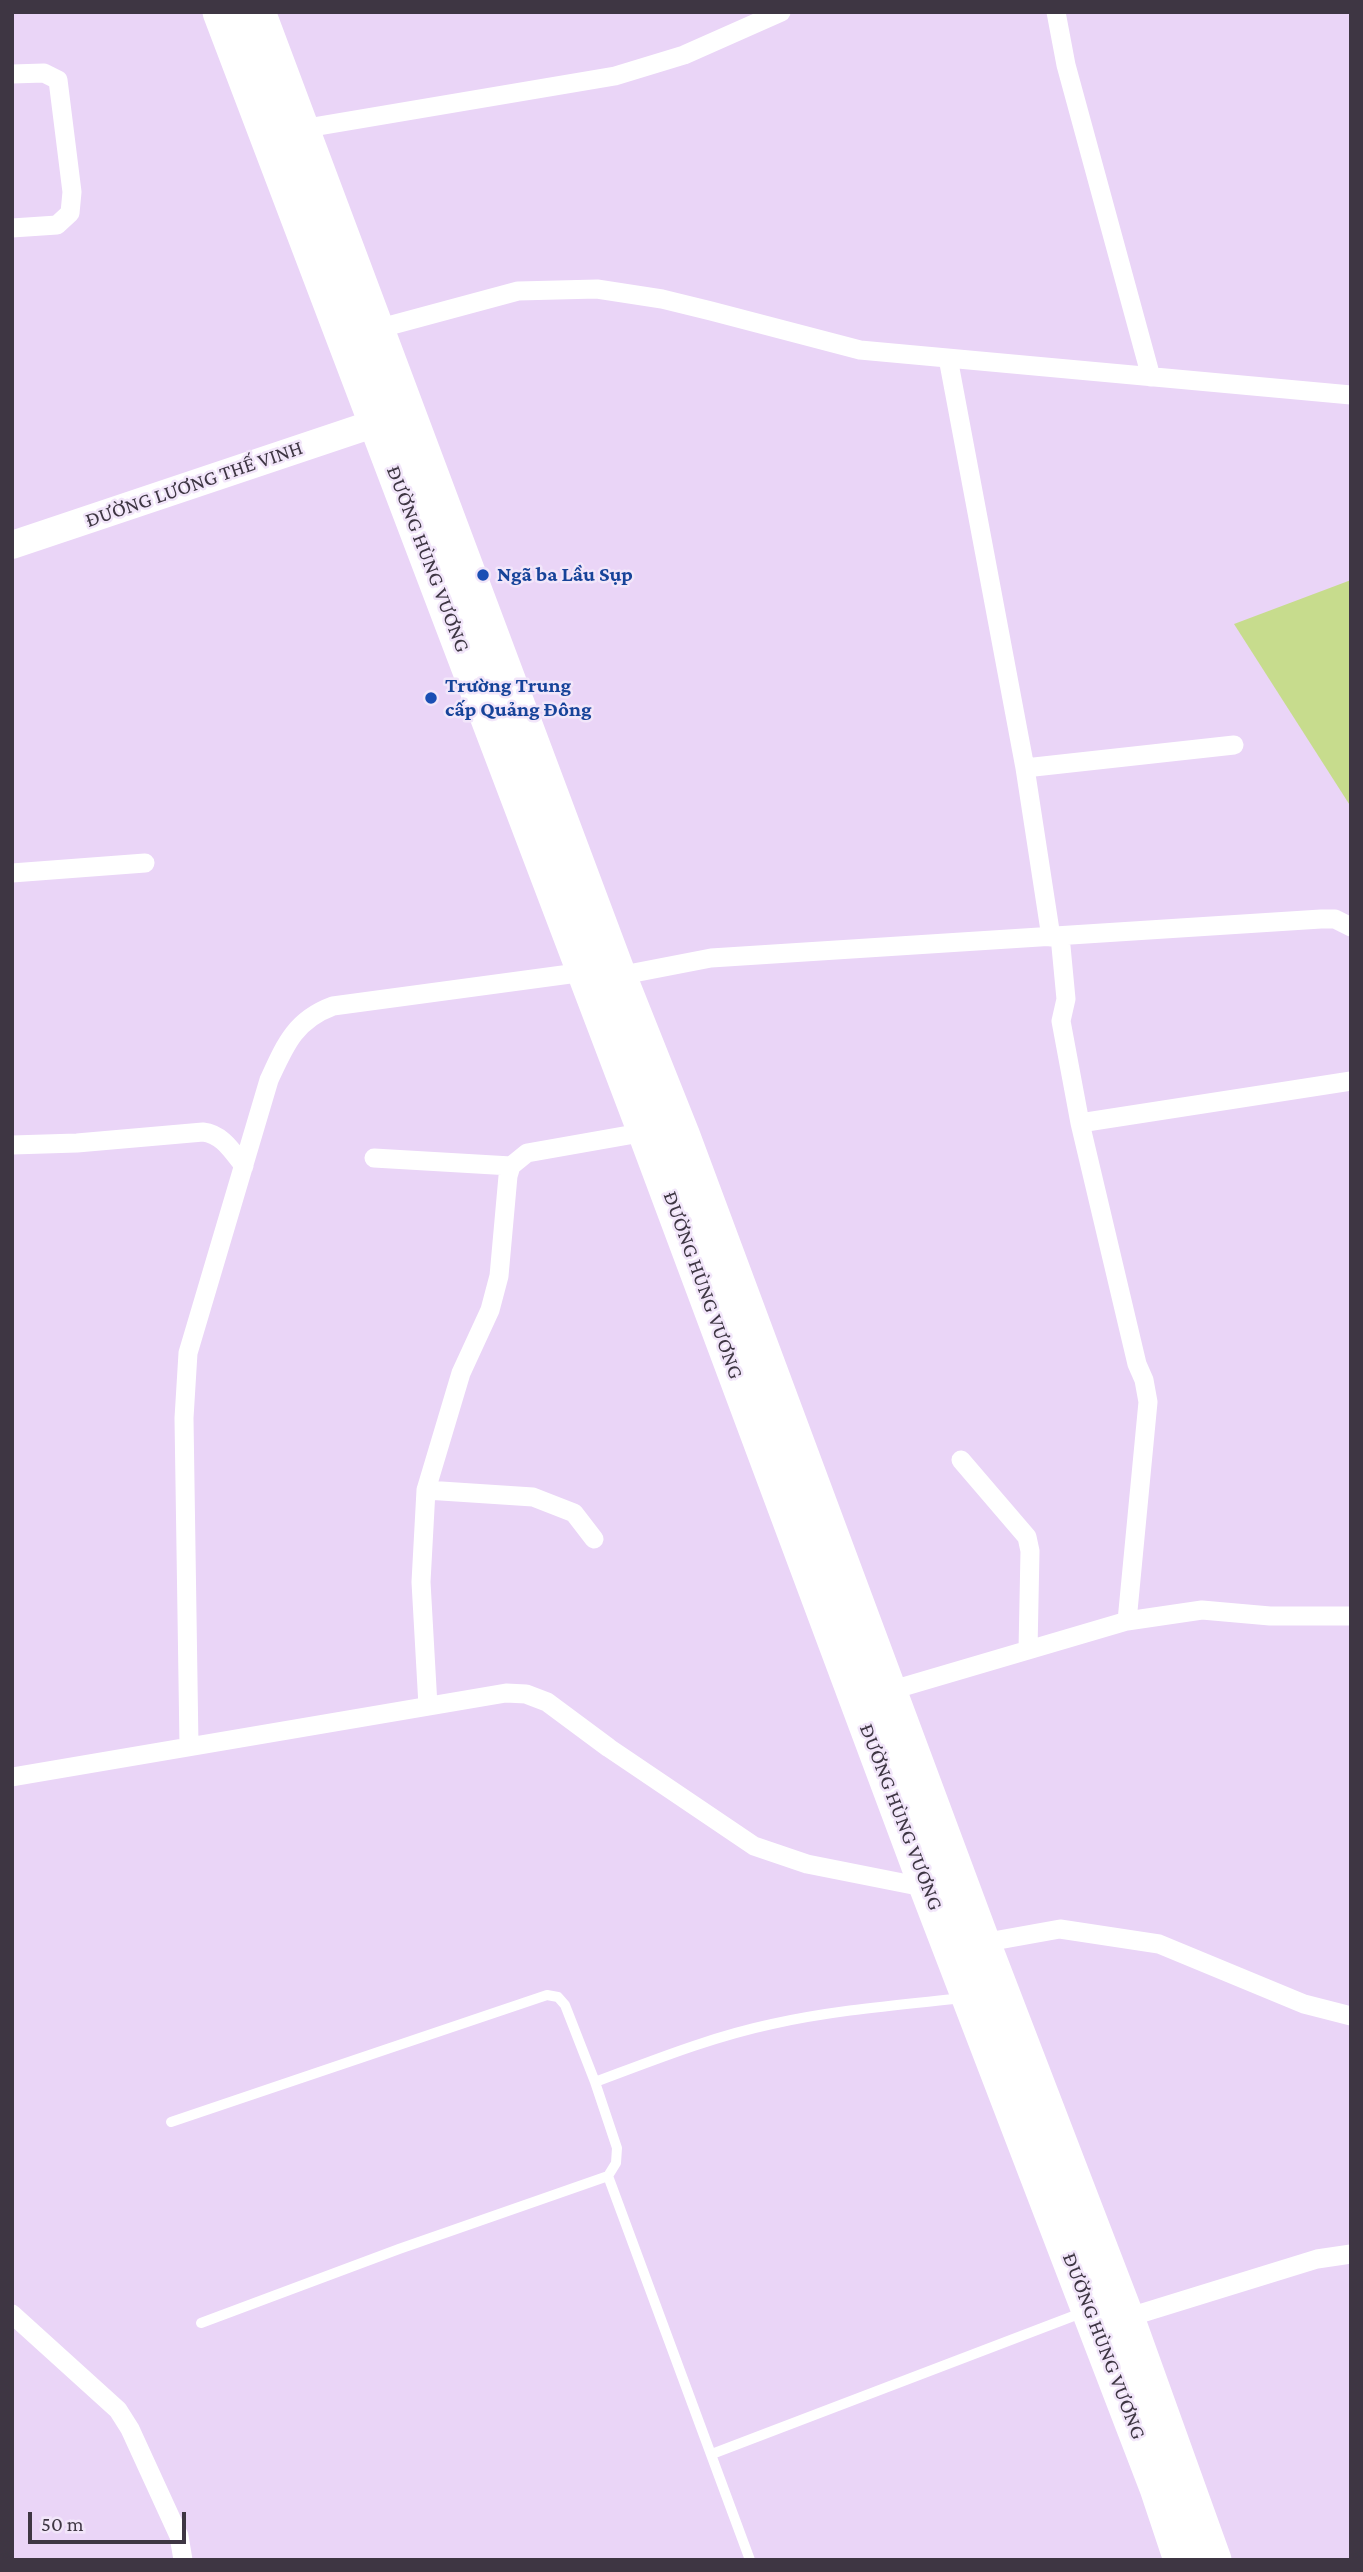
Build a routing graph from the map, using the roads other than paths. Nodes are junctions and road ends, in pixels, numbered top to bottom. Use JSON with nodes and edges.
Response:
{"nodes":[{"id":1,"x":221,"y":12,"type":"edge"},
{"id":2,"x":257,"y":12,"type":"edge"},
{"id":3,"x":781,"y":12,"type":"edge"},
{"id":4,"x":1056,"y":12,"type":"edge"},
{"id":5,"x":12,"y":74,"type":"edge"},
{"id":6,"x":301,"y":129,"type":"junction"},
{"id":7,"x":12,"y":229,"type":"edge"},
{"id":8,"x":377,"y":328,"type":"junction"},
{"id":9,"x":948,"y":358,"type":"junction"},
{"id":10,"x":1151,"y":377,"type":"junction"},
{"id":11,"x":1351,"y":396,"type":"edge"},
{"id":12,"x":376,"y":423,"type":"junction"},
{"id":13,"x":12,"y":545,"type":"edge"},
{"id":14,"x":1234,"y":746,"type":"dead end"},
{"id":15,"x":1025,"y":768,"type":"junction"},
{"id":16,"x":145,"y":863,"type":"dead end"},
{"id":17,"x":12,"y":873,"type":"edge"},
{"id":18,"x":1351,"y":927,"type":"edge"},
{"id":19,"x":1055,"y":937,"type":"junction"},
{"id":20,"x":601,"y":974,"type":"junction"},
{"id":21,"x":1351,"y":1081,"type":"edge"},
{"id":22,"x":1080,"y":1123,"type":"junction"},
{"id":23,"x":646,"y":1132,"type":"junction"},
{"id":24,"x":12,"y":1145,"type":"edge"},
{"id":25,"x":374,"y":1158,"type":"dead end"},
{"id":26,"x":244,"y":1166,"type":"junction"},
{"id":27,"x":511,"y":1166,"type":"junction"},
{"id":28,"x":961,"y":1461,"type":"dead end"},
{"id":29,"x":426,"y":1490,"type":"junction"},
{"id":30,"x":594,"y":1539,"type":"dead end"},
{"id":31,"x":1351,"y":1616,"type":"edge"},
{"id":32,"x":1126,"y":1621,"type":"junction"},
{"id":33,"x":1028,"y":1650,"type":"junction"},
{"id":34,"x":889,"y":1692,"type":"junction"},
{"id":35,"x":428,"y":1706,"type":"junction"},
{"id":36,"x":188,"y":1746,"type":"junction"},
{"id":37,"x":12,"y":1777,"type":"edge"},
{"id":38,"x":928,"y":1888,"type":"junction"},
{"id":39,"x":982,"y":1943,"type":"junction"},
{"id":40,"x":970,"y":1997,"type":"junction"},
{"id":41,"x":1351,"y":2016,"type":"edge"},
{"id":42,"x":595,"y":2082,"type":"junction"},
{"id":43,"x":171,"y":2122,"type":"dead end"},
{"id":44,"x":608,"y":2176,"type":"junction"},
{"id":45,"x":1351,"y":2254,"type":"edge"},
{"id":46,"x":1090,"y":2310,"type":"junction"},
{"id":47,"x":12,"y":2314,"type":"edge"},
{"id":48,"x":1126,"y":2318,"type":"junction"},
{"id":49,"x":201,"y":2322,"type":"dead end"},
{"id":50,"x":712,"y":2454,"type":"junction"},
{"id":51,"x":183,"y":2560,"type":"edge"},
{"id":52,"x":750,"y":2560,"type":"edge"},
{"id":53,"x":1182,"y":2560,"type":"edge"},
{"id":54,"x":1213,"y":2560,"type":"edge"}],
"edges":[{"from":1,"to":12,"type":"highway","name":"ĐƯỜNG HÙNG VƯƠNG"},
{"from":2,"to":6,"type":"highway","name":"ĐƯỜNG HÙNG VƯƠNG"},
{"from":3,"to":6,"type":"street"},
{"from":4,"to":10,"type":"street"},
{"from":5,"to":7,"type":"street"},
{"from":6,"to":8,"type":"highway","name":"ĐƯỜNG HÙNG VƯƠNG"},
{"from":8,"to":9,"type":"street"},
{"from":8,"to":20,"type":"highway","name":"ĐƯỜNG HÙNG VƯƠNG"},
{"from":9,"to":10,"type":"street"},
{"from":9,"to":15,"type":"street"},
{"from":10,"to":11,"type":"street"},
{"from":12,"to":13,"type":"street","name":"ĐƯỜNG LƯƠNG THẾ VINH"},
{"from":12,"to":20,"type":"highway","name":"ĐƯỜNG HÙNG VƯƠNG"},
{"from":14,"to":15,"type":"street"},
{"from":15,"to":19,"type":"street"},
{"from":16,"to":17,"type":"street"},
{"from":18,"to":19,"type":"street"},
{"from":19,"to":20,"type":"street"},
{"from":19,"to":22,"type":"street"},
{"from":20,"to":23,"type":"highway","name":"ĐƯỜNG HÙNG VƯƠNG"},
{"from":20,"to":26,"type":"street"},
{"from":20,"to":34,"type":"highway","name":"ĐƯỜNG HÙNG VƯƠNG"},
{"from":21,"to":22,"type":"street"},
{"from":22,"to":32,"type":"street"},
{"from":23,"to":27,"type":"street"},
{"from":23,"to":38,"type":"highway","name":"ĐƯỜNG HÙNG VƯƠNG"},
{"from":24,"to":26,"type":"street"},
{"from":25,"to":27,"type":"street"},
{"from":26,"to":36,"type":"street"},
{"from":27,"to":29,"type":"street"},
{"from":28,"to":33,"type":"street"},
{"from":29,"to":30,"type":"street"},
{"from":29,"to":35,"type":"street"},
{"from":31,"to":32,"type":"street"},
{"from":32,"to":33,"type":"street"},
{"from":33,"to":34,"type":"street"},
{"from":34,"to":39,"type":"highway","name":"ĐƯỜNG HÙNG VƯƠNG"},
{"from":35,"to":36,"type":"street"},
{"from":35,"to":38,"type":"street"},
{"from":36,"to":37,"type":"street"},
{"from":38,"to":40,"type":"highway","name":"ĐƯỜNG HÙNG VƯƠNG"},
{"from":39,"to":41,"type":"street"},
{"from":39,"to":48,"type":"highway","name":"ĐƯỜNG HÙNG VƯƠNG"},
{"from":40,"to":42,"type":"lane"},
{"from":40,"to":46,"type":"highway","name":"ĐƯỜNG HÙNG VƯƠNG"},
{"from":42,"to":43,"type":"lane"},
{"from":42,"to":44,"type":"lane"},
{"from":44,"to":49,"type":"lane"},
{"from":44,"to":50,"type":"lane"},
{"from":45,"to":48,"type":"street"},
{"from":46,"to":50,"type":"lane"},
{"from":46,"to":53,"type":"highway","name":"ĐƯỜNG HÙNG VƯƠNG"},
{"from":47,"to":51,"type":"street"},
{"from":48,"to":54,"type":"highway","name":"ĐƯỜNG HÙNG VƯƠNG"},
{"from":50,"to":52,"type":"lane"}]}
